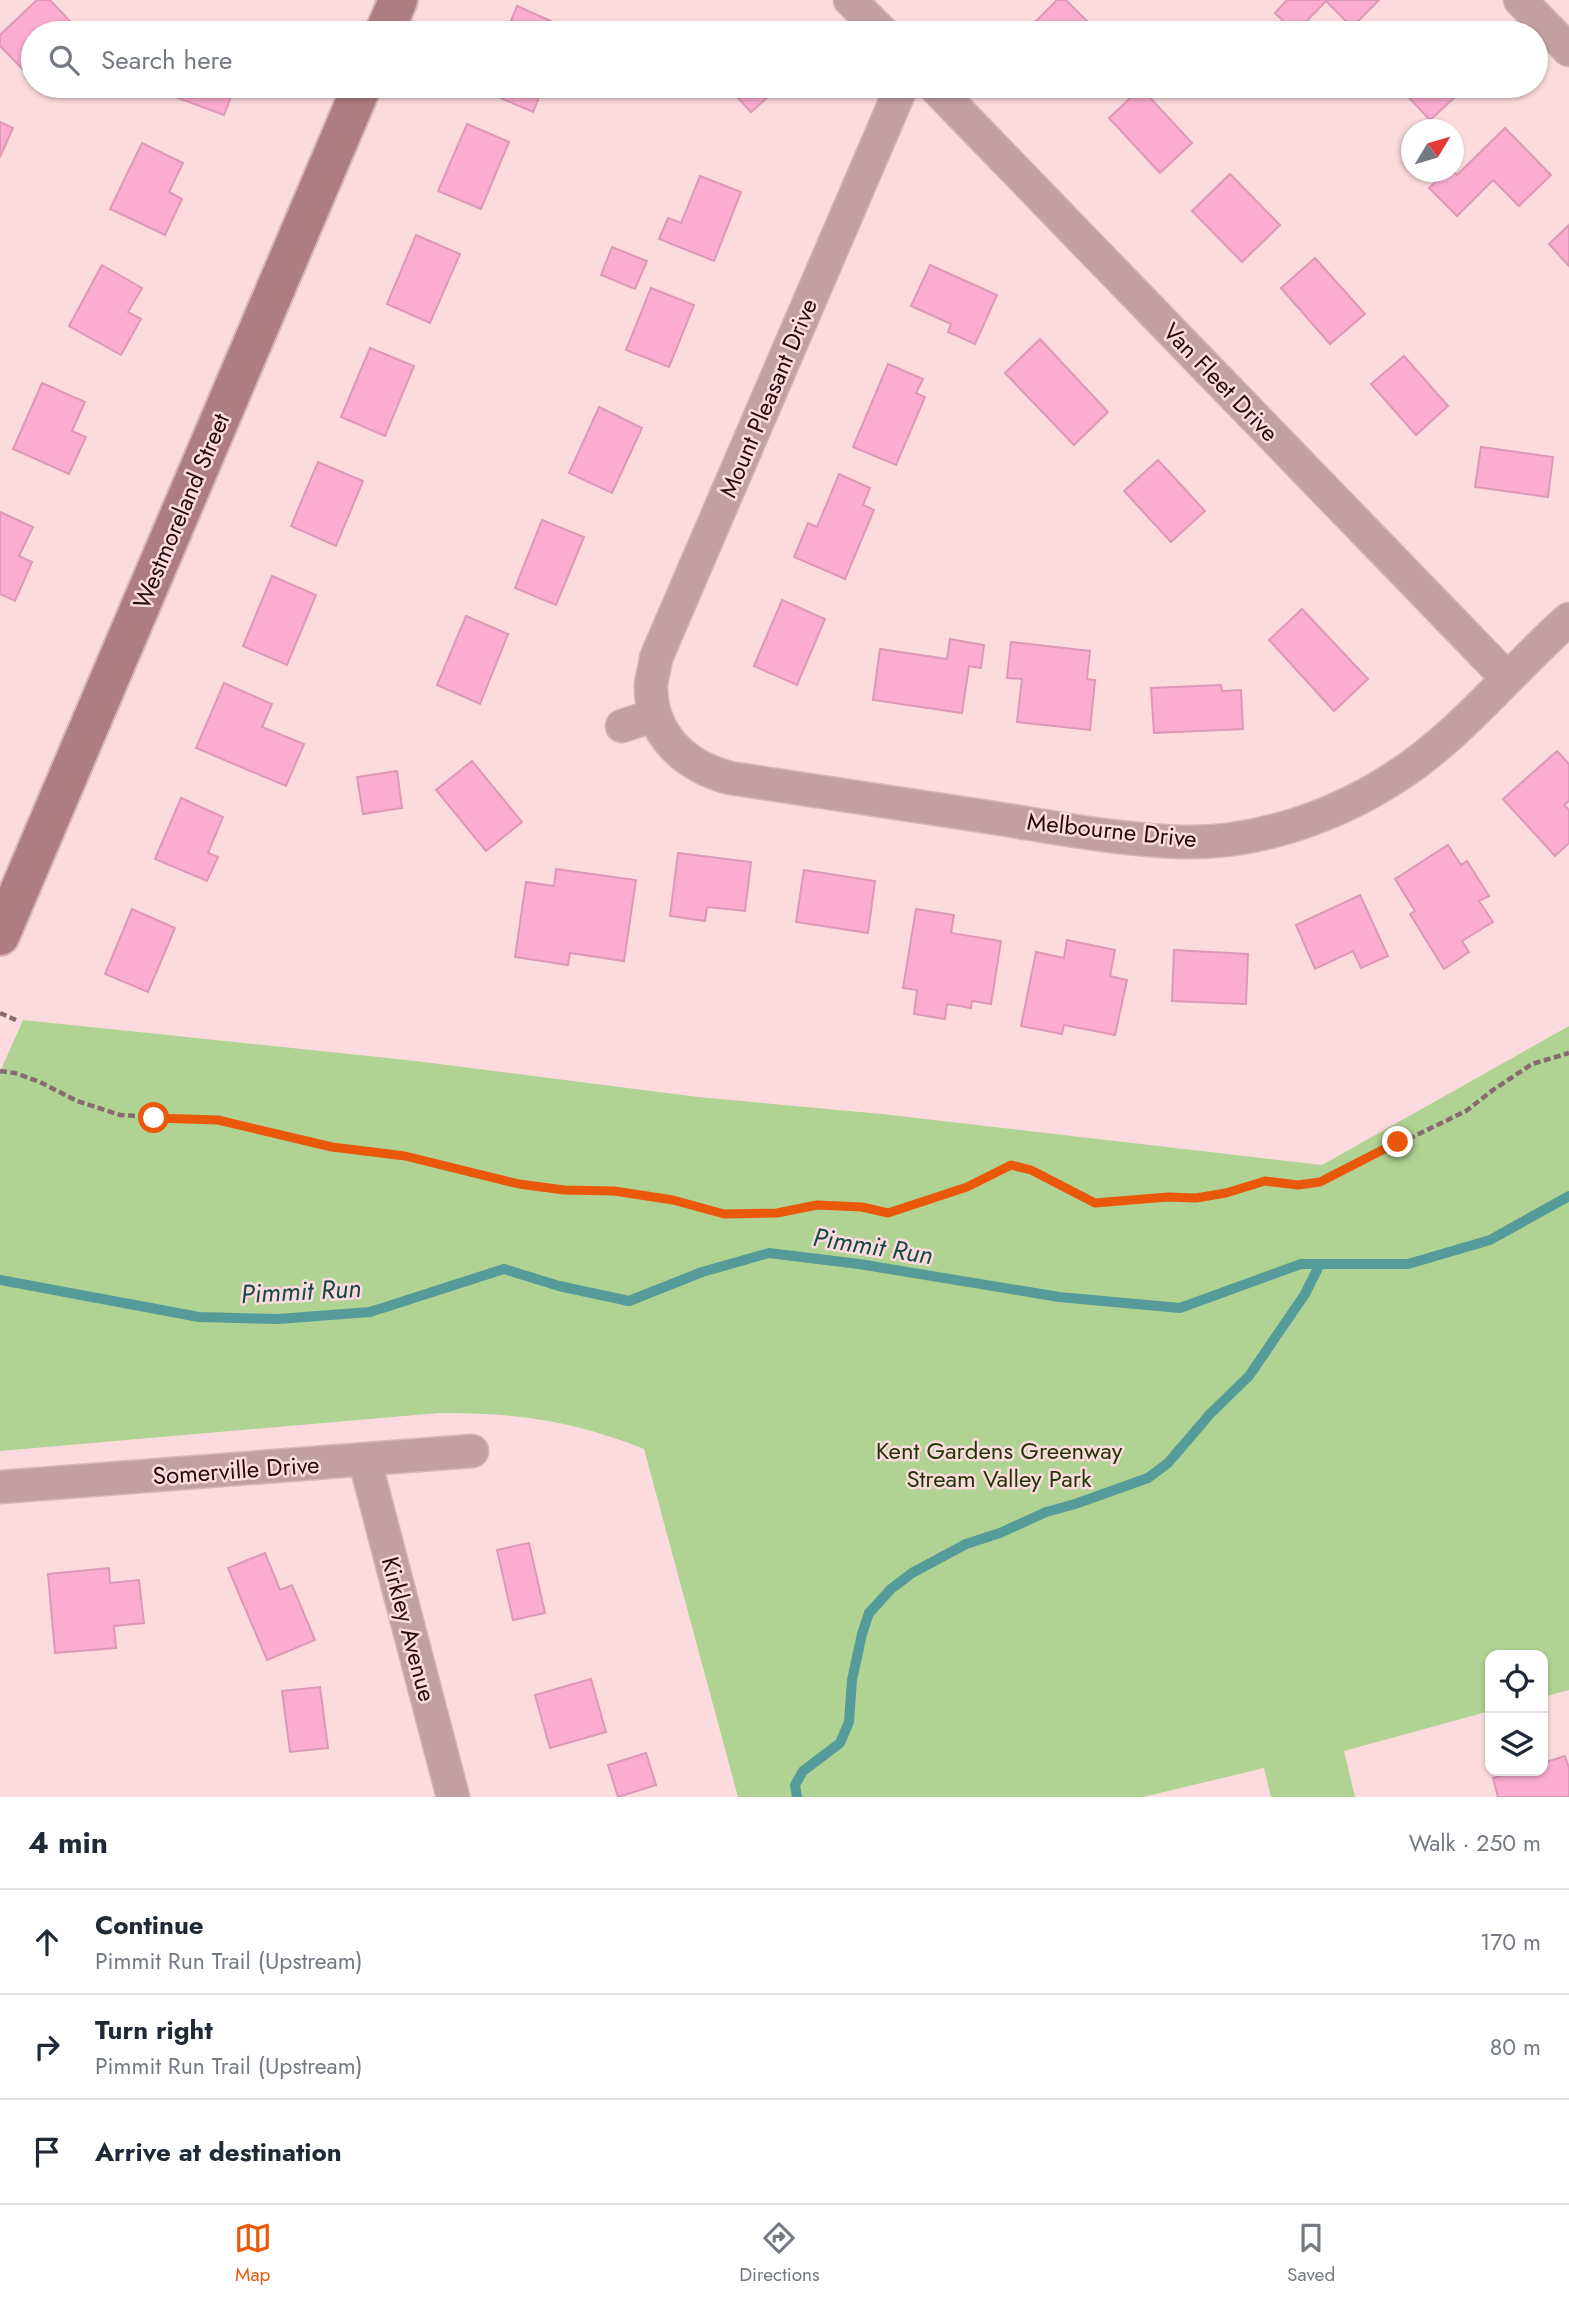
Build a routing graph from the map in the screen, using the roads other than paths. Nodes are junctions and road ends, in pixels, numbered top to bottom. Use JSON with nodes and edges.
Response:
{"nodes":[{"id":1,"x":398,"y":0,"type":"edge"},
{"id":2,"x":850,"y":0,"type":"edge"},
{"id":3,"x":1520,"y":0,"type":"edge"},
{"id":4,"x":389,"y":21,"type":"edge"},
{"id":5,"x":871,"y":21,"type":"edge"},
{"id":6,"x":1541,"y":21,"type":"edge"},
{"id":7,"x":1548,"y":29,"type":"edge"},
{"id":8,"x":1569,"y":50,"type":"edge"},
{"id":9,"x":357,"y":98,"type":"edge"},
{"id":10,"x":897,"y":98,"type":"edge"},
{"id":11,"x":946,"y":98,"type":"edge"},
{"id":12,"x":1569,"y":619,"type":"edge"},
{"id":13,"x":1507,"y":678,"type":"junction"},
{"id":14,"x":655,"y":715,"type":"junction"},
{"id":15,"x":622,"y":726,"type":"dead end"},
{"id":16,"x":0,"y":936,"type":"edge"},
{"id":17,"x":472,"y":1451,"type":"dead end"},
{"id":18,"x":365,"y":1461,"type":"junction"},
{"id":19,"x":0,"y":1487,"type":"edge"},
{"id":20,"x":453,"y":1797,"type":"edge"}],
"edges":[{"from":1,"to":4,"type":"main road"},
{"from":2,"to":5,"type":"street"},
{"from":3,"to":6,"type":"street"},
{"from":7,"to":8,"type":"street"},
{"from":9,"to":16,"type":"main road","name":"Westmoreland Street"},
{"from":10,"to":14,"type":"street","name":"Mount Pleasant Drive"},
{"from":11,"to":13,"type":"street","name":"Van Fleet Drive"},
{"from":12,"to":13,"type":"street","name":"Melbourne Drive"},
{"from":13,"to":14,"type":"street","name":"Melbourne Drive"},
{"from":14,"to":15,"type":"street"},
{"from":17,"to":18,"type":"street","name":"Somerville Drive"},
{"from":18,"to":19,"type":"street","name":"Somerville Drive"},
{"from":18,"to":20,"type":"street","name":"Kirkley Avenue"}]}
